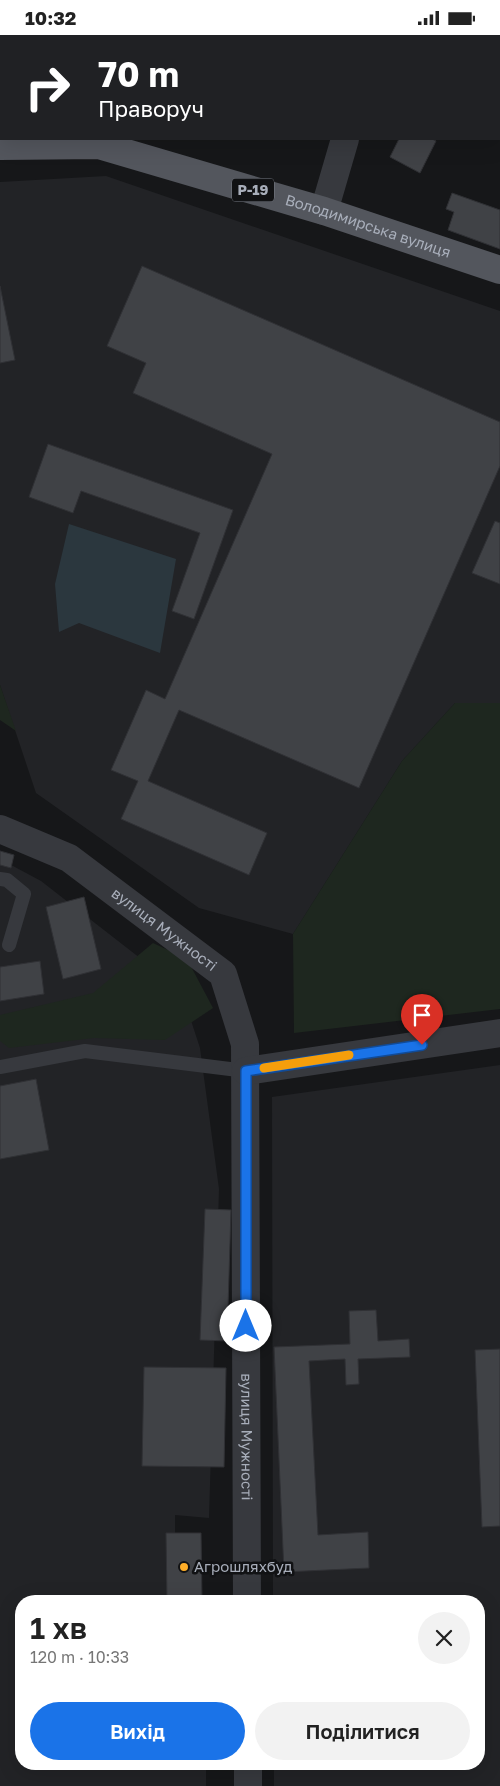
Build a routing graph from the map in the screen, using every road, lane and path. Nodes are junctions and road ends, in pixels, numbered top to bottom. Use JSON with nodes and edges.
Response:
{"nodes":[{"id":1,"x":345,"y":140,"type":"edge"},
{"id":2,"x":0,"y":146,"type":"edge"},
{"id":3,"x":324,"y":211,"type":"junction"},
{"id":4,"x":500,"y":270,"type":"edge"},
{"id":5,"x":0,"y":829,"type":"edge"},
{"id":6,"x":0,"y":879,"type":"edge"},
{"id":7,"x":8,"y":945,"type":"dead end"},
{"id":8,"x":500,"y":1033,"type":"edge"},
{"id":9,"x":0,"y":1067,"type":"edge"},
{"id":10,"x":246,"y":1071,"type":"junction"},
{"id":11,"x":247,"y":1595,"type":"edge"},
{"id":12,"x":248,"y":1770,"type":"edge"},
{"id":13,"x":248,"y":1786,"type":"edge"}],
"edges":[{"from":1,"to":3,"type":"street"},
{"from":2,"to":3,"type":"main road","name":"Володимирська вулиця","number":"Р-19"},
{"from":3,"to":4,"type":"main road","name":"Володимирська вулиця","number":"Р-19"},
{"from":5,"to":10,"type":"street","name":"вулиця Мужності"},
{"from":6,"to":7,"type":"lane"},
{"from":8,"to":10,"type":"street"},
{"from":9,"to":10,"type":"lane"},
{"from":10,"to":11,"type":"street","name":"вулиця Мужності"},
{"from":12,"to":13,"type":"street"}]}
